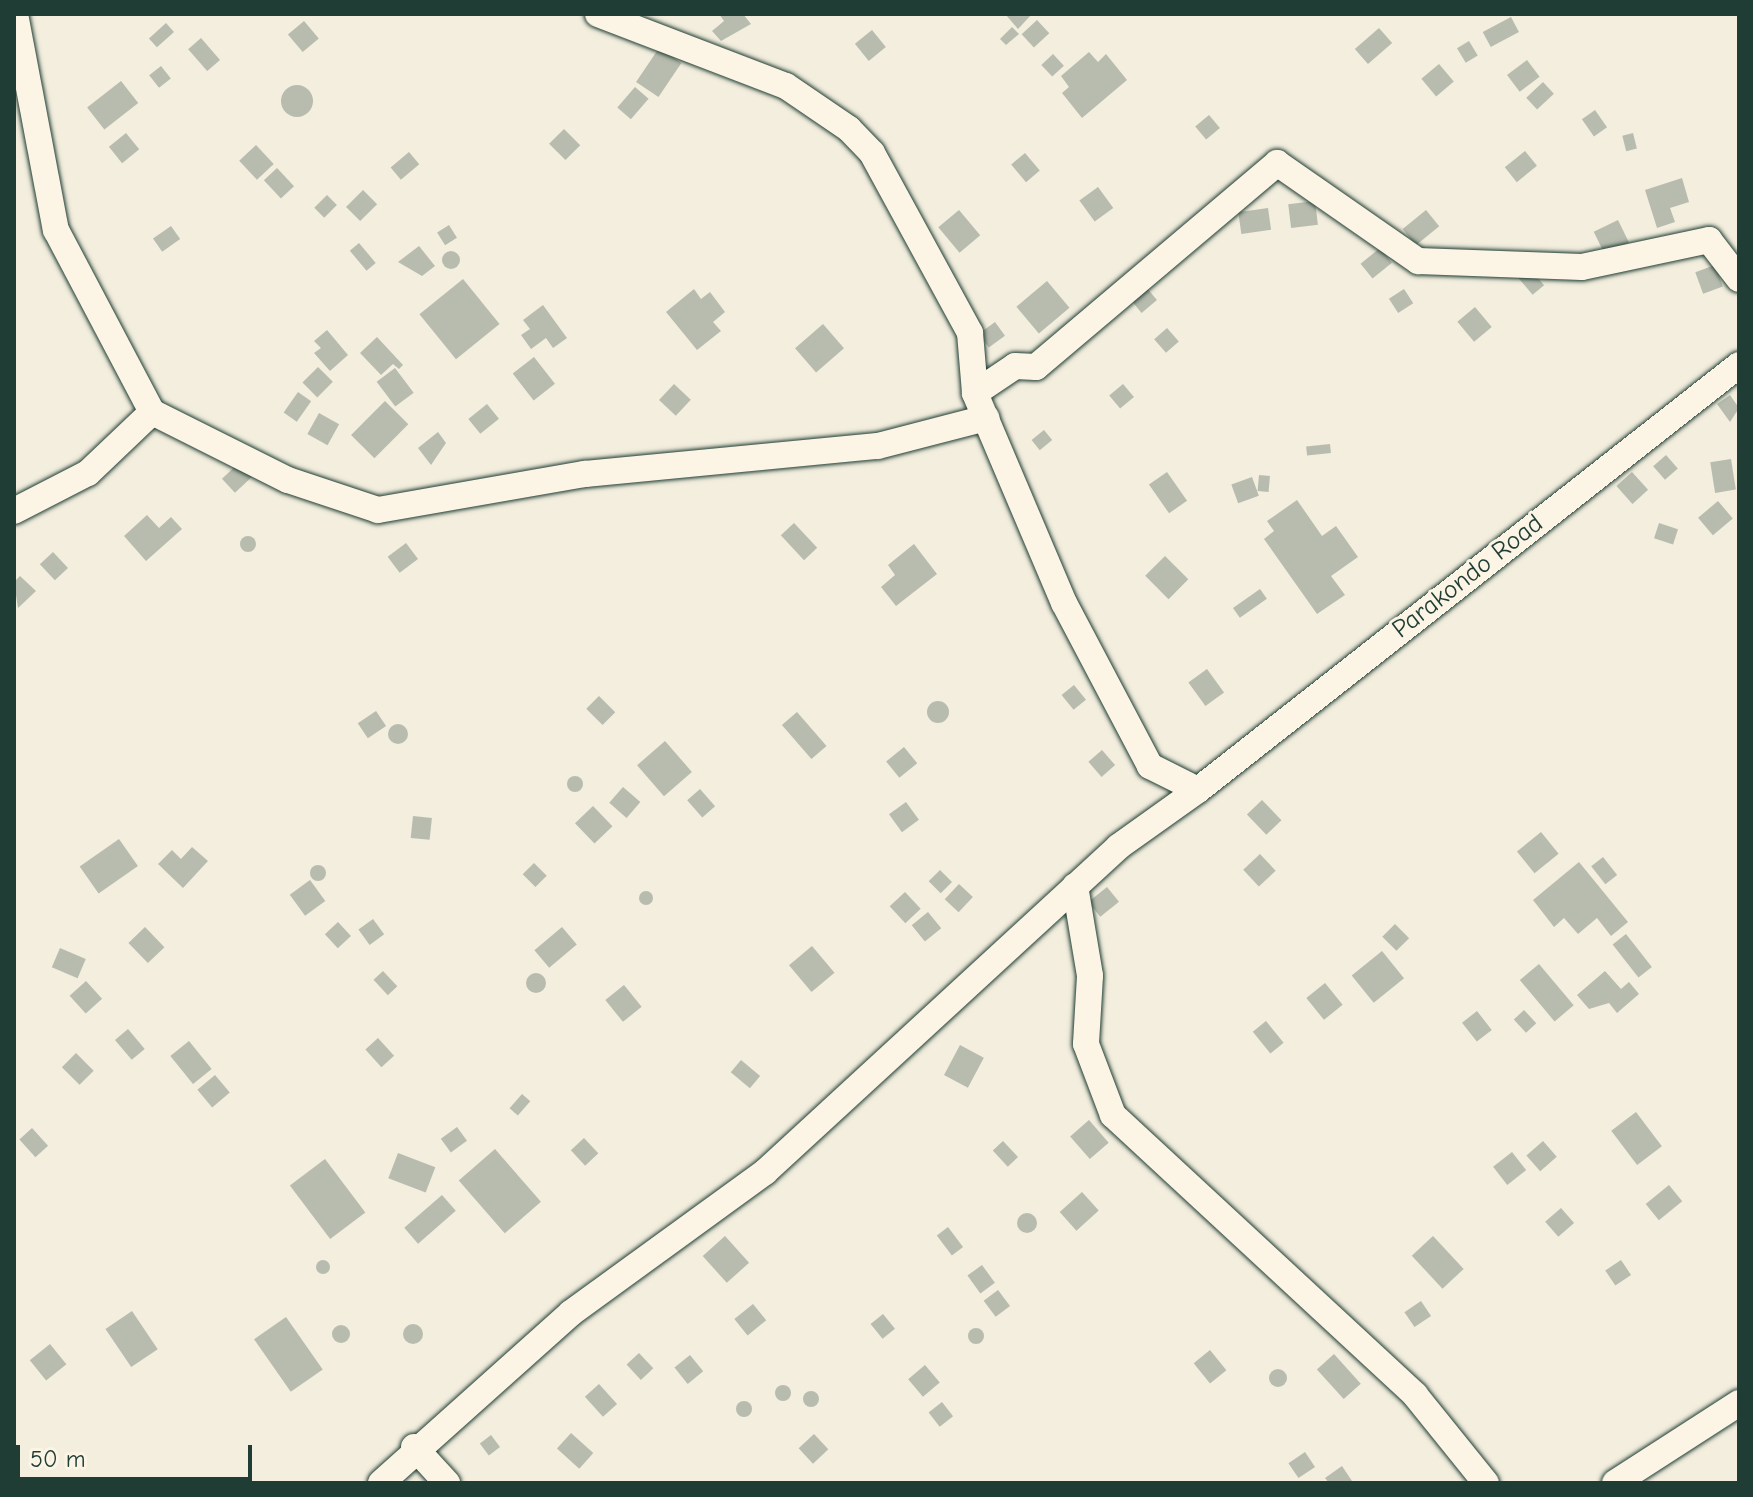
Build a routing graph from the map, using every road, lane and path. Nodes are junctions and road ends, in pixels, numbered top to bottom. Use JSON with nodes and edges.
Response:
{"nodes":[{"id":1,"x":15,"y":14,"type":"edge"},
{"id":2,"x":598,"y":14,"type":"edge"},
{"id":3,"x":1739,"y":279,"type":"edge"},
{"id":4,"x":1739,"y":365,"type":"edge"},
{"id":5,"x":975,"y":393,"type":"junction"},
{"id":6,"x":152,"y":412,"type":"junction"},
{"id":7,"x":986,"y":418,"type":"junction"},
{"id":8,"x":14,"y":511,"type":"edge"},
{"id":9,"x":1198,"y":790,"type":"junction"},
{"id":10,"x":1075,"y":886,"type":"junction"},
{"id":11,"x":1739,"y":1403,"type":"edge"},
{"id":12,"x":414,"y":1447,"type":"junction"},
{"id":13,"x":381,"y":1483,"type":"edge"},
{"id":14,"x":447,"y":1483,"type":"edge"},
{"id":15,"x":1486,"y":1483,"type":"edge"},
{"id":16,"x":1615,"y":1483,"type":"edge"}],
"edges":[{"from":1,"to":6,"type":"street"},
{"from":2,"to":5,"type":"street"},
{"from":3,"to":5,"type":"street"},
{"from":4,"to":9,"type":"street","name":"Parakondo Road"},
{"from":5,"to":7,"type":"street"},
{"from":6,"to":7,"type":"street"},
{"from":6,"to":8,"type":"street"},
{"from":7,"to":9,"type":"street"},
{"from":9,"to":10,"type":"street","name":"Parakondo Road"},
{"from":10,"to":12,"type":"street","name":"Parakondo Road"},
{"from":10,"to":15,"type":"street"},
{"from":11,"to":16,"type":"street"},
{"from":12,"to":13,"type":"street","name":"Parakondo Road"},
{"from":12,"to":14,"type":"street"}]}
